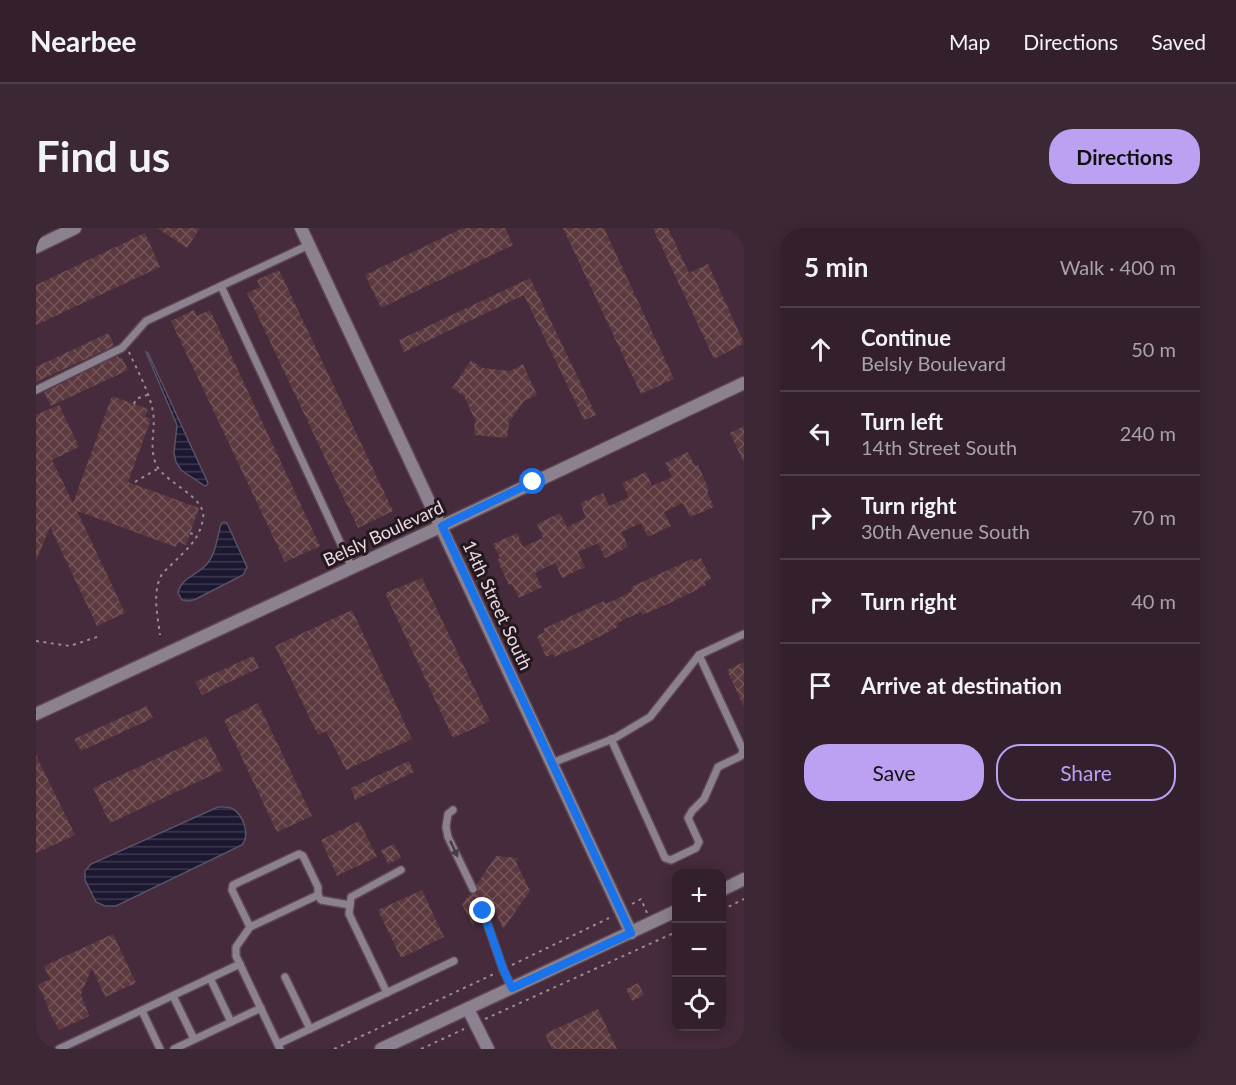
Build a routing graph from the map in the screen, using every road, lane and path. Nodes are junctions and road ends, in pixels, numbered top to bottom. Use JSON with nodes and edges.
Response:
{"nodes":[{"id":1,"x":75,"y":228,"type":"edge"},
{"id":2,"x":301,"y":228,"type":"edge"},
{"id":3,"x":309,"y":245,"type":"junction"},
{"id":4,"x":36,"y":247,"type":"edge"},
{"id":5,"x":221,"y":285,"type":"junction"},
{"id":6,"x":125,"y":344,"type":"junction"},
{"id":7,"x":744,"y":383,"type":"edge"},
{"id":8,"x":36,"y":390,"type":"edge"},
{"id":9,"x":147,"y":395,"type":"junction"},
{"id":10,"x":134,"y":404,"type":"dead end"},
{"id":11,"x":159,"y":468,"type":"junction"},
{"id":12,"x":135,"y":482,"type":"dead end"},
{"id":13,"x":442,"y":526,"type":"junction"},
{"id":14,"x":190,"y":533,"type":"dead end"},
{"id":15,"x":197,"y":536,"type":"junction"},
{"id":16,"x":352,"y":568,"type":"junction"},
{"id":17,"x":744,"y":634,"type":"edge"},
{"id":18,"x":160,"y":636,"type":"dead end"},
{"id":19,"x":97,"y":637,"type":"dead end"},
{"id":20,"x":36,"y":640,"type":"edge"},
{"id":21,"x":699,"y":656,"type":"junction"},
{"id":22,"x":36,"y":714,"type":"edge"},
{"id":23,"x":612,"y":739,"type":"junction"},
{"id":24,"x":552,"y":763,"type":"junction"},
{"id":25,"x":453,"y":810,"type":"dead end"},
{"id":26,"x":401,"y":870,"type":"dead end"},
{"id":27,"x":744,"y":879,"type":"edge"},
{"id":28,"x":726,"y":888,"type":"edge"},
{"id":29,"x":473,"y":889,"type":"dead end"},
{"id":30,"x":318,"y":895,"type":"junction"},
{"id":31,"x":744,"y":899,"type":"edge"},
{"id":32,"x":350,"y":905,"type":"junction"},
{"id":33,"x":726,"y":908,"type":"edge"},
{"id":34,"x":483,"y":911,"type":"dead end"},
{"id":35,"x":672,"y":913,"type":"edge"},
{"id":36,"x":604,"y":921,"type":"dead end"},
{"id":37,"x":250,"y":927,"type":"junction"},
{"id":38,"x":631,"y":933,"type":"junction"},
{"id":39,"x":672,"y":934,"type":"edge"},
{"id":40,"x":454,"y":961,"type":"dead end"},
{"id":41,"x":240,"y":964,"type":"junction"},
{"id":42,"x":503,"y":969,"type":"junction"},
{"id":43,"x":285,"y":977,"type":"dead end"},
{"id":44,"x":210,"y":978,"type":"junction"},
{"id":45,"x":512,"y":988,"type":"junction"},
{"id":46,"x":387,"y":993,"type":"junction"},
{"id":47,"x":173,"y":996,"type":"junction"},
{"id":48,"x":261,"y":1008,"type":"junction"},
{"id":49,"x":468,"y":1009,"type":"junction"},
{"id":50,"x":142,"y":1011,"type":"junction"},
{"id":51,"x":231,"y":1022,"type":"junction"},
{"id":52,"x":476,"y":1023,"type":"junction"},
{"id":53,"x":310,"y":1029,"type":"junction"},
{"id":54,"x":194,"y":1039,"type":"junction"},
{"id":55,"x":36,"y":1042,"type":"edge"},
{"id":56,"x":279,"y":1047,"type":"edge"},
{"id":57,"x":41,"y":1049,"type":"edge"},
{"id":58,"x":60,"y":1049,"type":"edge"},
{"id":59,"x":160,"y":1049,"type":"edge"},
{"id":60,"x":174,"y":1049,"type":"edge"},
{"id":61,"x":334,"y":1049,"type":"edge"},
{"id":62,"x":381,"y":1049,"type":"edge"},
{"id":63,"x":421,"y":1049,"type":"edge"},
{"id":64,"x":488,"y":1049,"type":"edge"}],
"edges":[{"from":1,"to":4,"type":"street"},
{"from":2,"to":3,"type":"street","name":"14th Street South"},
{"from":3,"to":5,"type":"lane"},
{"from":3,"to":13,"type":"street","name":"14th Street South"},
{"from":5,"to":6,"type":"lane"},
{"from":5,"to":16,"type":"lane"},
{"from":6,"to":8,"type":"lane"},
{"from":6,"to":9,"type":"path"},
{"from":7,"to":13,"type":"street","name":"Belsly Boulevard"},
{"from":9,"to":10,"type":"path"},
{"from":9,"to":11,"type":"path"},
{"from":11,"to":12,"type":"path"},
{"from":11,"to":15,"type":"path"},
{"from":13,"to":16,"type":"street","name":"Belsly Boulevard"},
{"from":13,"to":24,"type":"street","name":"14th Street South"},
{"from":14,"to":15,"type":"path"},
{"from":15,"to":18,"type":"path"},
{"from":16,"to":22,"type":"street","name":"Belsly Boulevard"},
{"from":17,"to":21,"type":"lane"},
{"from":19,"to":20,"type":"path"},
{"from":21,"to":23,"type":"lane"},
{"from":21,"to":23,"type":"lane"},
{"from":23,"to":24,"type":"lane"},
{"from":24,"to":38,"type":"street","name":"14th Street South"},
{"from":25,"to":29,"type":"lane","one_way":true},
{"from":26,"to":32,"type":"lane"},
{"from":27,"to":28,"type":"street"},
{"from":30,"to":32,"type":"lane"},
{"from":30,"to":37,"type":"lane"},
{"from":30,"to":37,"type":"lane"},
{"from":31,"to":33,"type":"path"},
{"from":32,"to":46,"type":"lane"},
{"from":34,"to":42,"type":"lane"},
{"from":35,"to":38,"type":"street"},
{"from":36,"to":42,"type":"path"},
{"from":37,"to":41,"type":"lane"},
{"from":38,"to":45,"type":"street"},
{"from":39,"to":52,"type":"path"},
{"from":40,"to":46,"type":"lane"},
{"from":41,"to":44,"type":"lane"},
{"from":41,"to":48,"type":"lane"},
{"from":42,"to":45,"type":"lane"},
{"from":42,"to":61,"type":"path"},
{"from":43,"to":53,"type":"lane"},
{"from":44,"to":47,"type":"lane"},
{"from":44,"to":51,"type":"lane"},
{"from":45,"to":49,"type":"street"},
{"from":46,"to":53,"type":"lane"},
{"from":47,"to":50,"type":"lane"},
{"from":47,"to":54,"type":"lane"},
{"from":48,"to":51,"type":"lane"},
{"from":48,"to":56,"type":"lane"},
{"from":49,"to":52,"type":"street"},
{"from":49,"to":62,"type":"street"},
{"from":50,"to":58,"type":"lane"},
{"from":50,"to":59,"type":"lane"},
{"from":51,"to":54,"type":"lane"},
{"from":52,"to":63,"type":"path"},
{"from":52,"to":64,"type":"street"},
{"from":53,"to":56,"type":"lane"},
{"from":54,"to":60,"type":"lane"},
{"from":55,"to":57,"type":"lane"}]}
